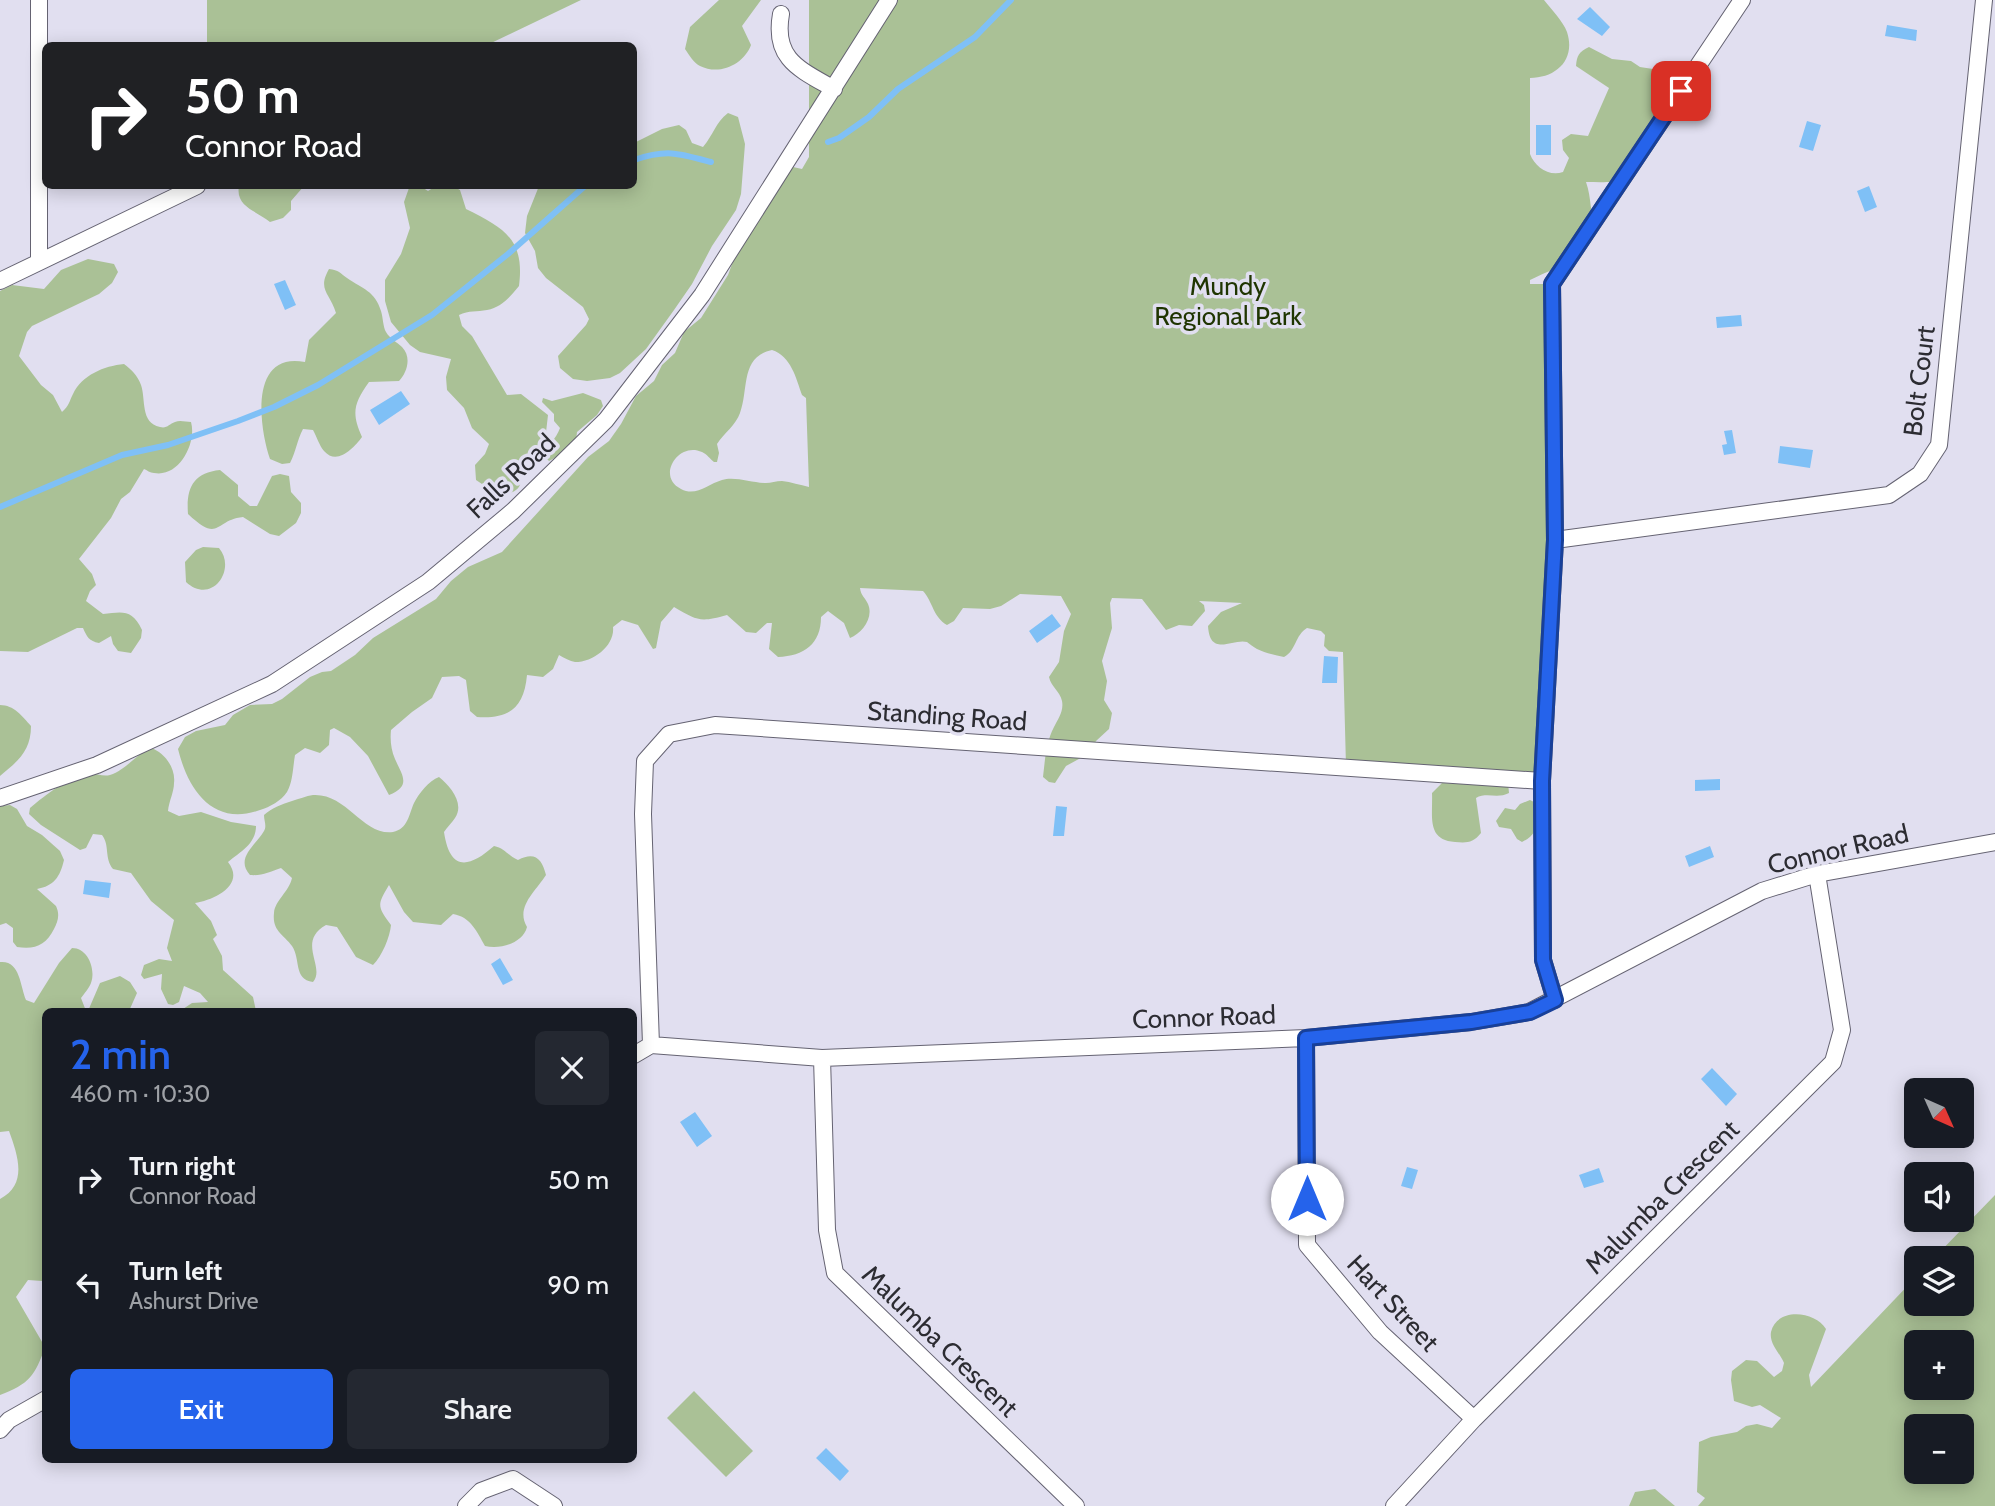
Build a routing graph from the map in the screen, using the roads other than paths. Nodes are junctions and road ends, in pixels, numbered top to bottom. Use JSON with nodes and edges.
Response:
{"nodes":[{"id":1,"x":39,"y":0,"type":"edge"},
{"id":2,"x":889,"y":0,"type":"edge"},
{"id":3,"x":1742,"y":0,"type":"edge"},
{"id":4,"x":1984,"y":0,"type":"edge"},
{"id":5,"x":781,"y":14,"type":"dead end"},
{"id":6,"x":834,"y":89,"type":"junction"},
{"id":7,"x":191,"y":189,"type":"edge"},
{"id":8,"x":39,"y":261,"type":"junction"},
{"id":9,"x":0,"y":281,"type":"edge"},
{"id":10,"x":1555,"y":540,"type":"junction"},
{"id":11,"x":1542,"y":781,"type":"junction"},
{"id":12,"x":0,"y":798,"type":"edge"},
{"id":13,"x":1995,"y":842,"type":"edge"},
{"id":14,"x":1817,"y":874,"type":"junction"},
{"id":15,"x":1555,"y":1000,"type":"junction"},
{"id":16,"x":1306,"y":1038,"type":"junction"},
{"id":17,"x":651,"y":1045,"type":"junction"},
{"id":18,"x":637,"y":1053,"type":"edge"},
{"id":19,"x":822,"y":1058,"type":"junction"},
{"id":20,"x":42,"y":1401,"type":"edge"},
{"id":21,"x":1474,"y":1419,"type":"junction"},
{"id":22,"x":0,"y":1430,"type":"edge"},
{"id":23,"x":466,"y":1506,"type":"edge"},
{"id":24,"x":554,"y":1506,"type":"edge"},
{"id":25,"x":1076,"y":1506,"type":"edge"},
{"id":26,"x":1394,"y":1506,"type":"edge"}],
"edges":[{"from":1,"to":8,"type":"street"},
{"from":2,"to":6,"type":"street","name":"Falls Road"},
{"from":3,"to":10,"type":"street"},
{"from":4,"to":10,"type":"street","name":"Bolt Court"},
{"from":5,"to":6,"type":"street"},
{"from":6,"to":12,"type":"street","name":"Falls Road"},
{"from":7,"to":8,"type":"street"},
{"from":8,"to":9,"type":"street"},
{"from":10,"to":11,"type":"street"},
{"from":11,"to":15,"type":"street"},
{"from":11,"to":17,"type":"street","name":"Standing Road"},
{"from":13,"to":14,"type":"street","name":"Connor Road"},
{"from":14,"to":15,"type":"street","name":"Connor Road"},
{"from":14,"to":21,"type":"street","name":"Malumba Crescent"},
{"from":15,"to":16,"type":"street","name":"Connor Road"},
{"from":16,"to":19,"type":"street","name":"Connor Road"},
{"from":16,"to":21,"type":"street","name":"Hart Street"},
{"from":17,"to":18,"type":"street"},
{"from":17,"to":19,"type":"street","name":"Connor Road"},
{"from":19,"to":25,"type":"street","name":"Malumba Crescent"},
{"from":20,"to":22,"type":"street"},
{"from":21,"to":26,"type":"street","name":"Malumba Crescent"},
{"from":23,"to":24,"type":"street"}]}
